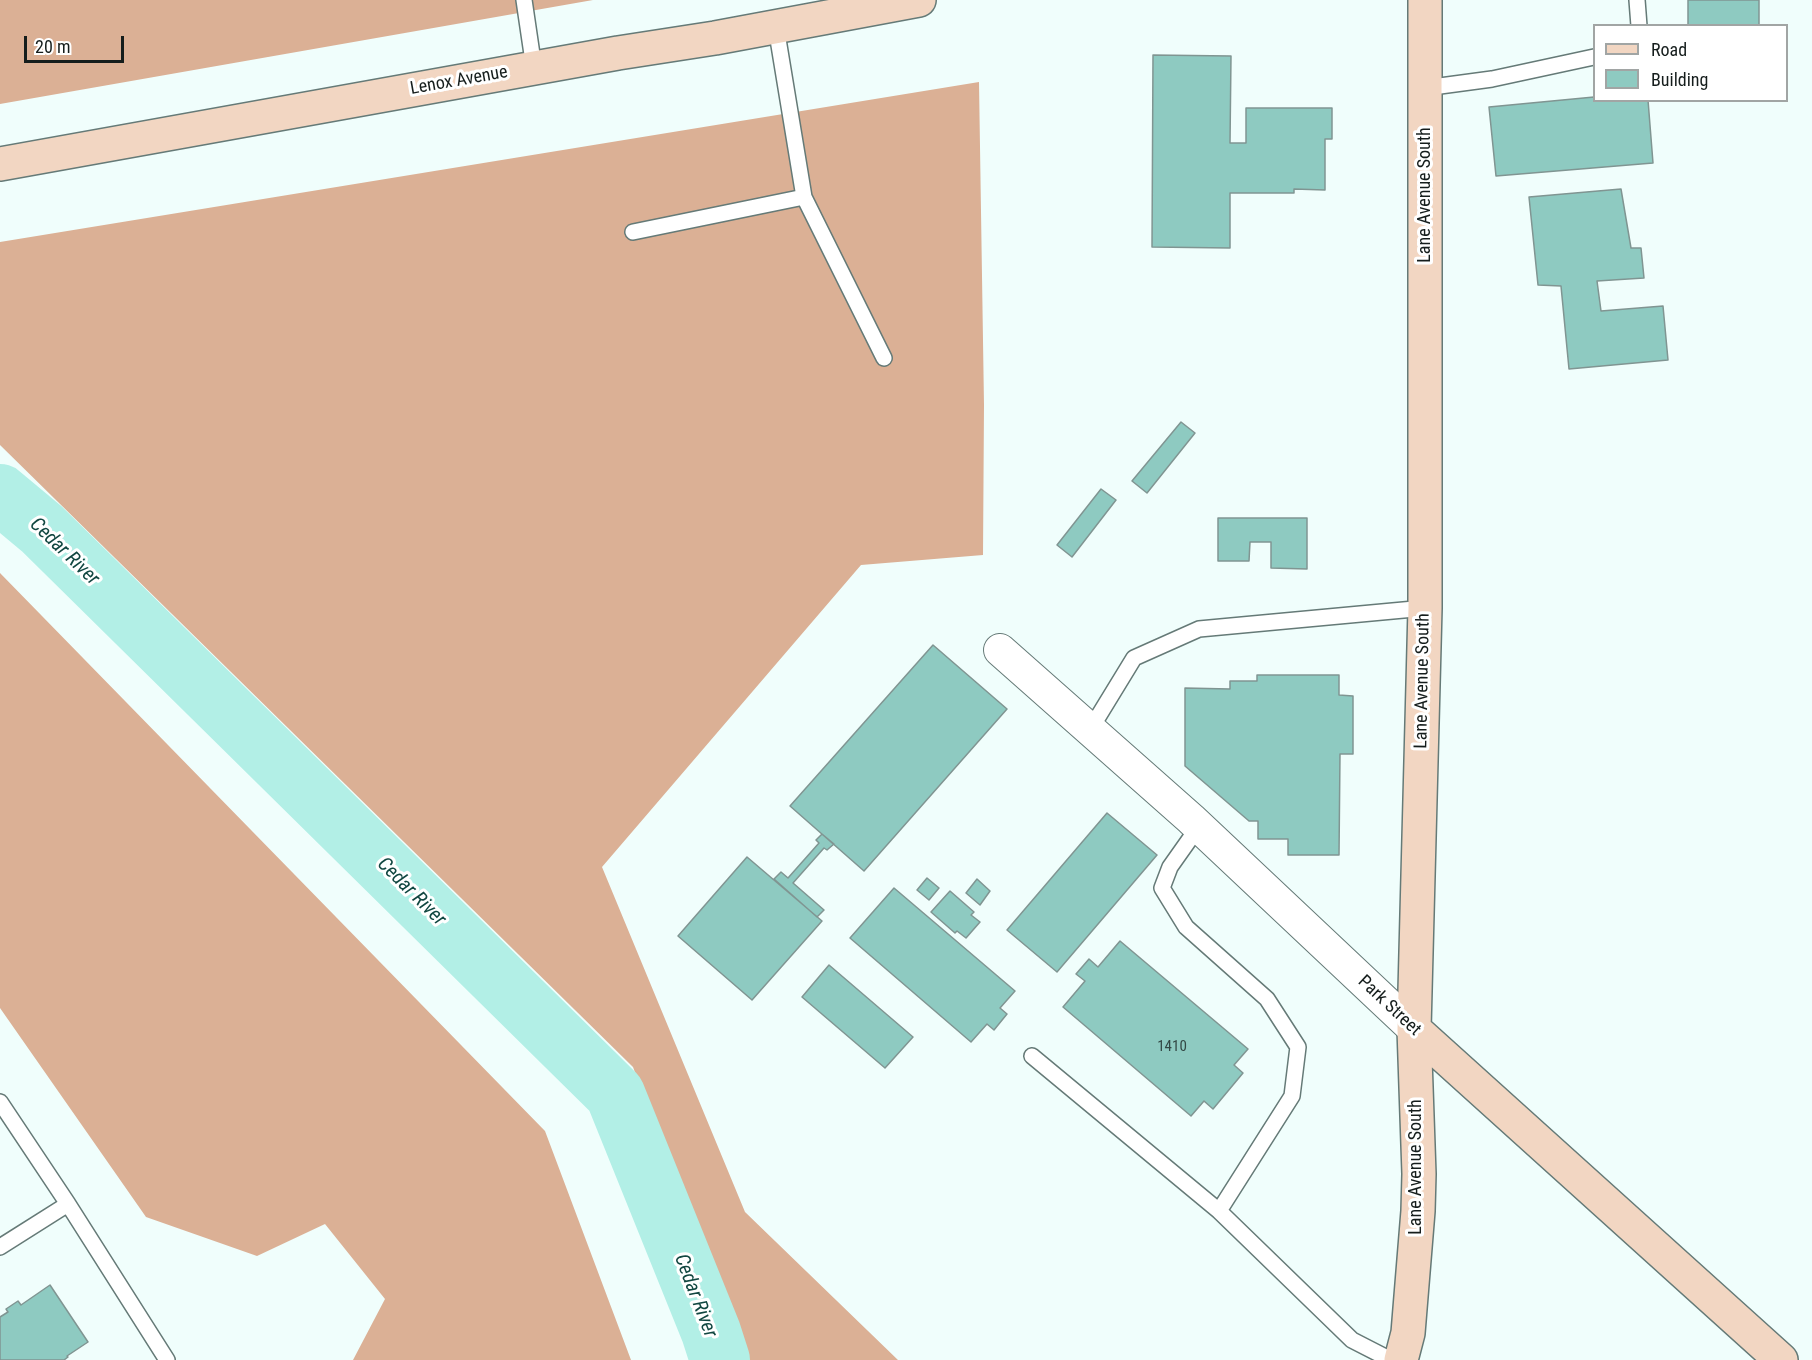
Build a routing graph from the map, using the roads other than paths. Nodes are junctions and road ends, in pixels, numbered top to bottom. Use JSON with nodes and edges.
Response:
{"nodes":[{"id":1,"x":524,"y":0,"type":"edge"},
{"id":2,"x":919,"y":0,"type":"edge"},
{"id":3,"x":1425,"y":0,"type":"edge"},
{"id":4,"x":1637,"y":0,"type":"edge"},
{"id":5,"x":1639,"y":24,"type":"edge"},
{"id":6,"x":776,"y":27,"type":"junction"},
{"id":7,"x":1593,"y":57,"type":"edge"},
{"id":8,"x":534,"y":68,"type":"junction"},
{"id":9,"x":1425,"y":88,"type":"junction"},
{"id":10,"x":0,"y":164,"type":"edge"},
{"id":11,"x":804,"y":197,"type":"junction"},
{"id":12,"x":633,"y":232,"type":"dead end"},
{"id":13,"x":884,"y":358,"type":"dead end"},
{"id":14,"x":1425,"y":608,"type":"junction"},
{"id":15,"x":1000,"y":650,"type":"dead end"},
{"id":16,"x":1090,"y":729,"type":"junction"},
{"id":17,"x":1199,"y":826,"type":"junction"},
{"id":18,"x":1414,"y":1029,"type":"junction"},
{"id":19,"x":1032,"y":1056,"type":"dead end"},
{"id":20,"x":0,"y":1102,"type":"edge"},
{"id":21,"x":68,"y":1204,"type":"junction"},
{"id":22,"x":1219,"y":1211,"type":"junction"},
{"id":23,"x":0,"y":1247,"type":"edge"},
{"id":24,"x":167,"y":1360,"type":"edge"},
{"id":25,"x":1391,"y":1360,"type":"edge"},
{"id":26,"x":1401,"y":1360,"type":"edge"},
{"id":27,"x":1781,"y":1360,"type":"edge"}],
"edges":[{"from":1,"to":8,"type":"lane"},
{"from":2,"to":6,"type":"main road","name":"Lenox Avenue"},
{"from":3,"to":9,"type":"main road","name":"Lane Avenue South"},
{"from":4,"to":5,"type":"lane"},
{"from":6,"to":8,"type":"main road","name":"Lenox Avenue"},
{"from":6,"to":11,"type":"lane"},
{"from":7,"to":9,"type":"lane"},
{"from":8,"to":10,"type":"main road","name":"Lenox Avenue"},
{"from":9,"to":14,"type":"main road","name":"Lane Avenue South"},
{"from":11,"to":12,"type":"lane"},
{"from":11,"to":13,"type":"lane"},
{"from":14,"to":16,"type":"lane"},
{"from":14,"to":18,"type":"main road","name":"Lane Avenue South"},
{"from":15,"to":16,"type":"street","name":"Park Street"},
{"from":16,"to":17,"type":"street","name":"Park Street"},
{"from":17,"to":18,"type":"street","name":"Park Street"},
{"from":17,"to":22,"type":"lane"},
{"from":18,"to":26,"type":"main road","name":"Lane Avenue South"},
{"from":18,"to":27,"type":"main road","name":"Park Street"},
{"from":19,"to":22,"type":"lane"},
{"from":20,"to":21,"type":"lane"},
{"from":21,"to":23,"type":"lane"},
{"from":21,"to":24,"type":"lane"},
{"from":22,"to":25,"type":"lane"}]}
